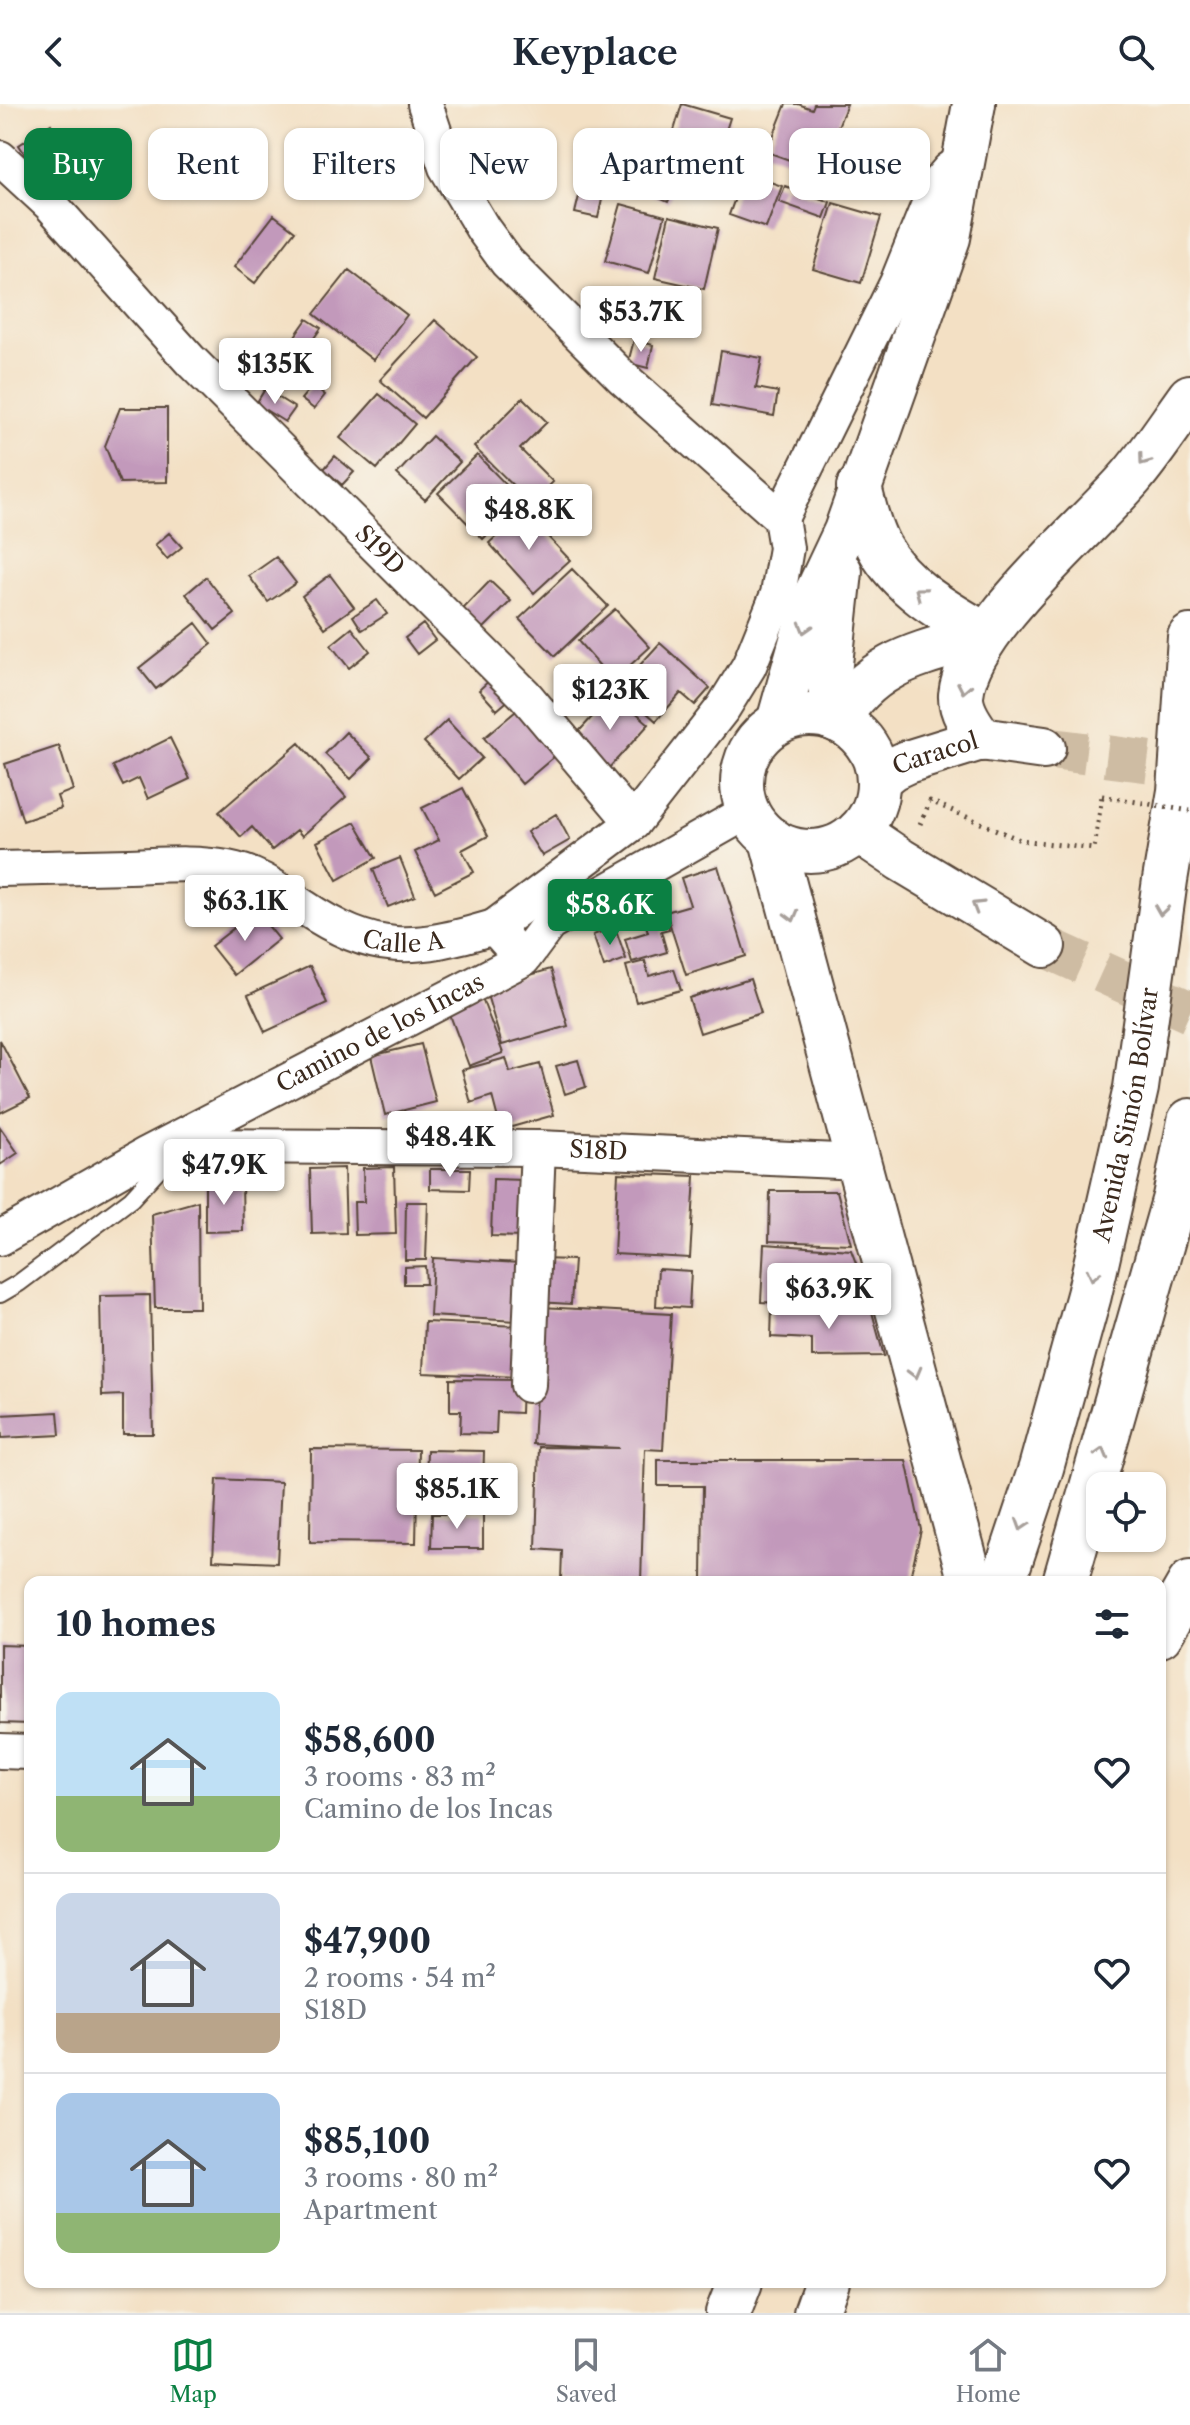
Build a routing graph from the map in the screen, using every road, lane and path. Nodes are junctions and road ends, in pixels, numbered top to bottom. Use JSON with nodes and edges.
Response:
{"nodes":[{"id":1,"x":425,"y":104,"type":"edge"},
{"id":2,"x":974,"y":104,"type":"edge"},
{"id":3,"x":0,"y":158,"type":"edge"},
{"id":4,"x":963,"y":160,"type":"junction"},
{"id":5,"x":1190,"y":397,"type":"edge"},
{"id":6,"x":859,"y":487,"type":"junction"},
{"id":7,"x":781,"y":518,"type":"junction"},
{"id":8,"x":845,"y":531,"type":"junction"},
{"id":9,"x":985,"y":635,"type":"junction"},
{"id":10,"x":1190,"y":637,"type":"edge"},
{"id":11,"x":833,"y":719,"type":"junction"},
{"id":12,"x":778,"y":722,"type":"junction"},
{"id":13,"x":981,"y":739,"type":"junction"},
{"id":14,"x":1044,"y":748,"type":"tunnel mouth"},
{"id":15,"x":878,"y":780,"type":"junction"},
{"id":16,"x":1190,"y":811,"type":"edge"},
{"id":17,"x":633,"y":823,"type":"junction"},
{"id":18,"x":760,"y":826,"type":"junction"},
{"id":19,"x":858,"y":831,"type":"junction"},
{"id":20,"x":915,"y":834,"type":"dead end"},
{"id":21,"x":0,"y":869,"type":"edge"},
{"id":22,"x":494,"y":927,"type":"junction"},
{"id":23,"x":1044,"y":946,"type":"tunnel mouth"},
{"id":24,"x":523,"y":959,"type":"junction"},
{"id":25,"x":1190,"y":1121,"type":"edge"},
{"id":26,"x":538,"y":1148,"type":"junction"},
{"id":27,"x":163,"y":1150,"type":"junction"},
{"id":28,"x":860,"y":1162,"type":"junction"},
{"id":29,"x":0,"y":1238,"type":"edge"},
{"id":30,"x":0,"y":1294,"type":"edge"},
{"id":31,"x":528,"y":1385,"type":"dead end"},
{"id":32,"x":969,"y":1576,"type":"edge"},
{"id":33,"x":1005,"y":1576,"type":"edge"},
{"id":34,"x":1067,"y":1576,"type":"edge"},
{"id":35,"x":1190,"y":1583,"type":"edge"},
{"id":36,"x":1166,"y":1625,"type":"edge"},
{"id":37,"x":0,"y":1751,"type":"edge"},
{"id":38,"x":24,"y":1752,"type":"edge"},
{"id":39,"x":738,"y":2288,"type":"edge"},
{"id":40,"x":825,"y":2288,"type":"edge"},
{"id":41,"x":728,"y":2313,"type":"edge"},
{"id":42,"x":816,"y":2313,"type":"edge"}],
"edges":[{"from":1,"to":7,"type":"street"},
{"from":2,"to":4,"type":"street"},
{"from":3,"to":17,"type":"street","name":"S19D"},
{"from":4,"to":6,"type":"street"},
{"from":4,"to":7,"type":"street"},
{"from":5,"to":9,"type":"highway","one_way":true},
{"from":6,"to":8,"type":"street"},
{"from":9,"to":6,"type":"highway","one_way":true},
{"from":7,"to":17,"type":"street"},
{"from":8,"to":11,"type":"street"},
{"from":8,"to":12,"type":"street","one_way":true},
{"from":9,"to":11,"type":"highway"},
{"from":9,"to":13,"type":"highway","one_way":true},
{"from":10,"to":33,"type":"highway","name":"Avenida Simón Bolívar","one_way":true},
{"from":11,"to":12,"type":"street"},
{"from":11,"to":15,"type":"street"},
{"from":12,"to":18,"type":"street"},
{"from":13,"to":14,"type":"street","name":"Caracol"},
{"from":13,"to":15,"type":"street","name":"Caracol"},
{"from":15,"to":19,"type":"street"},
{"from":16,"to":20,"type":"path","bridge":true},
{"from":17,"to":22,"type":"street"},
{"from":18,"to":19,"type":"street"},
{"from":18,"to":24,"type":"street","name":"Camino de los Incas"},
{"from":18,"to":28,"type":"highway","one_way":true},
{"from":23,"to":19,"type":"street","one_way":true},
{"from":21,"to":22,"type":"street","name":"Calle A"},
{"from":22,"to":24,"type":"street"},
{"from":24,"to":27,"type":"street","name":"Camino de los Incas"},
{"from":34,"to":25,"type":"highway","one_way":true},
{"from":26,"to":27,"type":"street","name":"S18D"},
{"from":26,"to":28,"type":"street","name":"S18D"},
{"from":26,"to":31,"type":"street"},
{"from":27,"to":29,"type":"street","name":"Camino de los Incas"},
{"from":27,"to":30,"type":"lane"},
{"from":28,"to":32,"type":"highway","one_way":true},
{"from":35,"to":36,"type":"highway"},
{"from":37,"to":38,"type":"street"},
{"from":39,"to":41,"type":"highway"},
{"from":40,"to":42,"type":"highway"}]}
